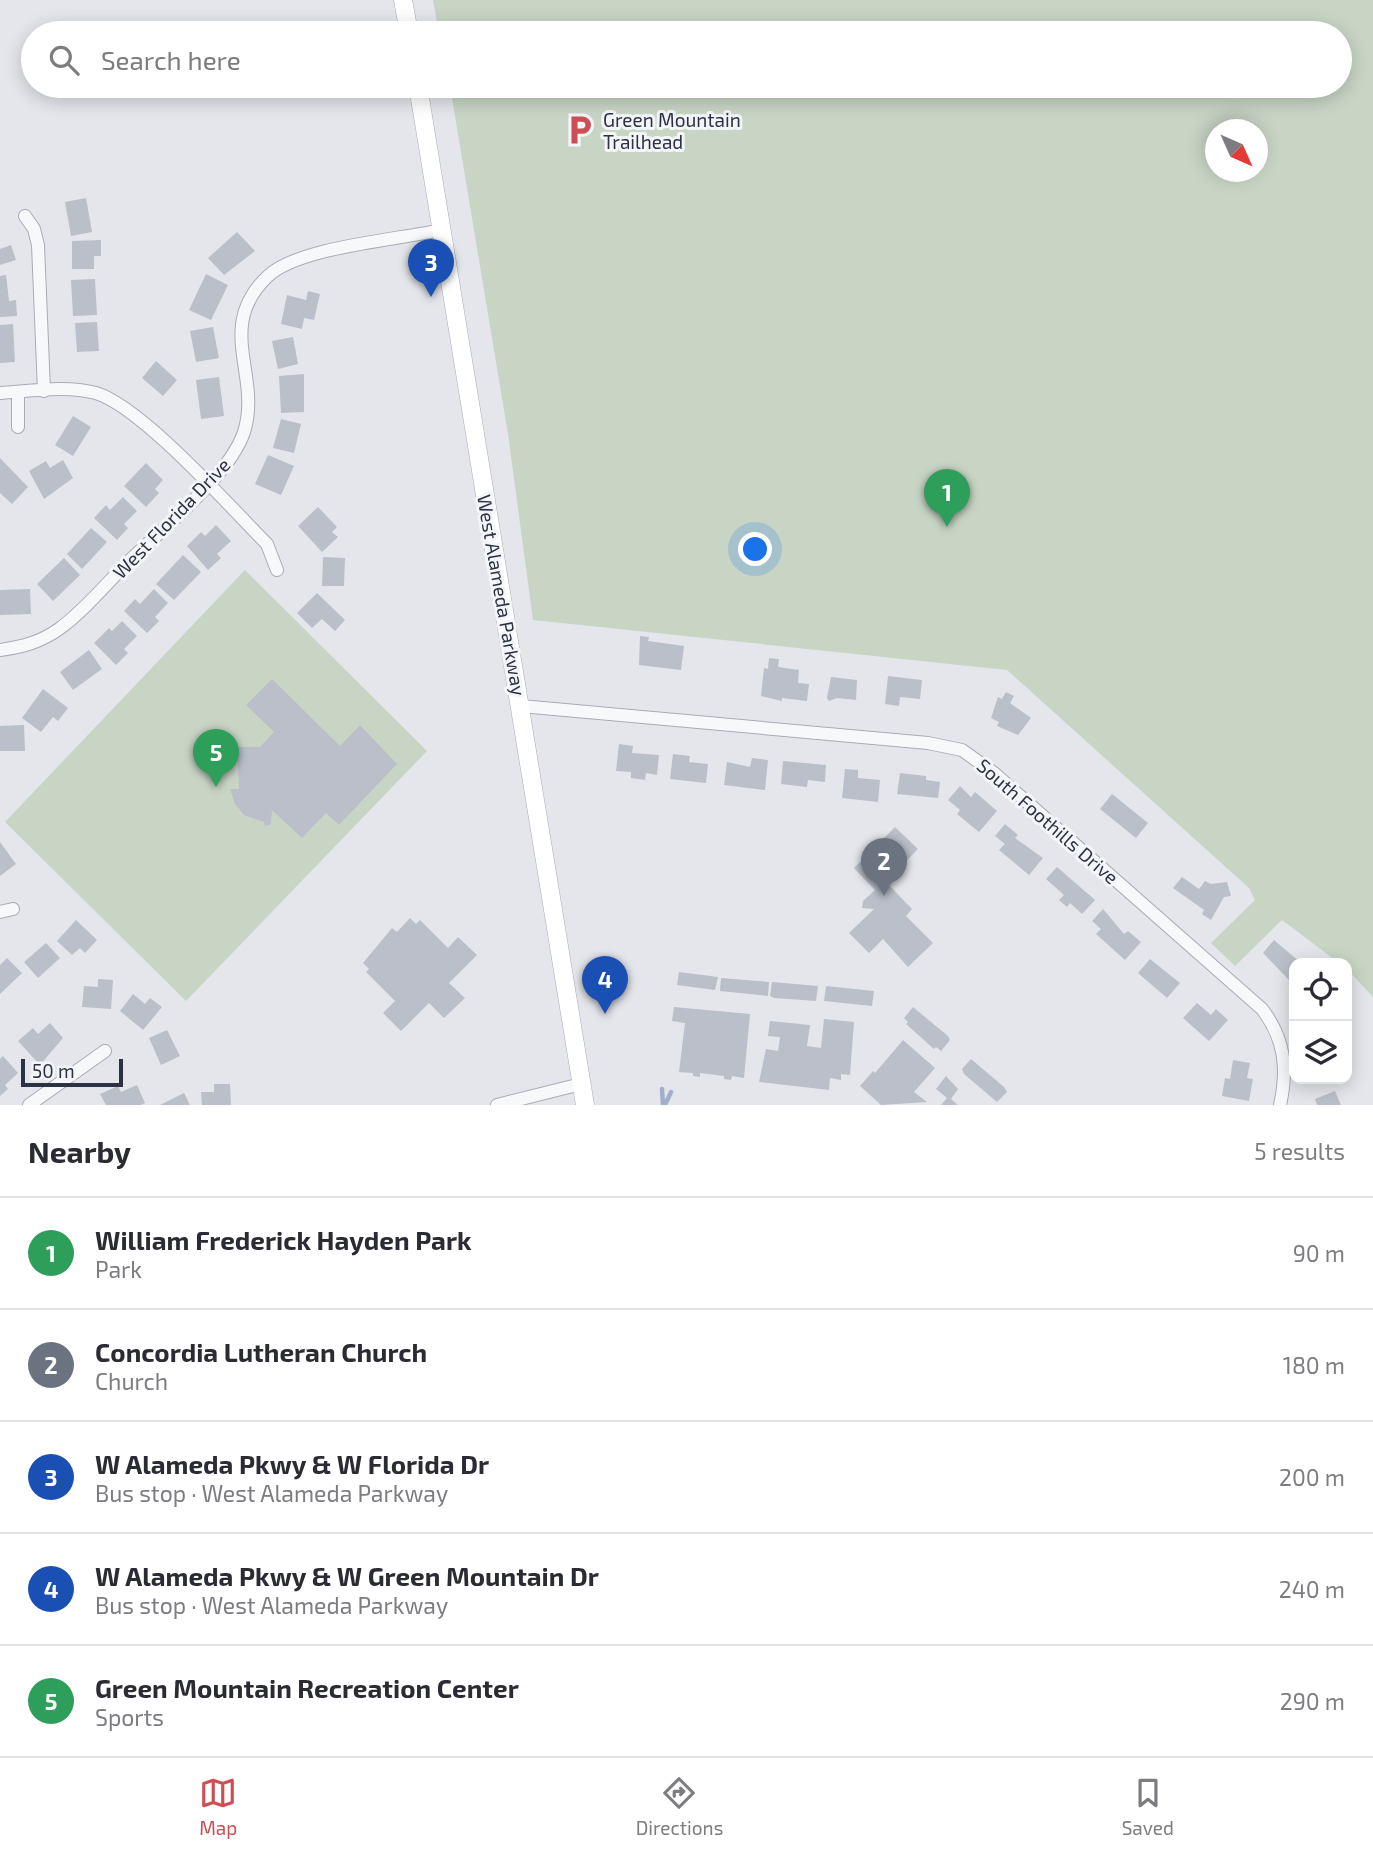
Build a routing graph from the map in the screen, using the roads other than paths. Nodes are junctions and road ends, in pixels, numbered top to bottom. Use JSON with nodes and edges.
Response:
{"nodes":[{"id":1,"x":403,"y":0,"type":"edge"},
{"id":2,"x":407,"y":21,"type":"edge"},
{"id":3,"x":420,"y":98,"type":"edge"},
{"id":4,"x":25,"y":216,"type":"dead end"},
{"id":5,"x":441,"y":230,"type":"junction"},
{"id":6,"x":44,"y":391,"type":"junction"},
{"id":7,"x":18,"y":392,"type":"junction"},
{"id":8,"x":0,"y":393,"type":"edge"},
{"id":9,"x":18,"y":426,"type":"dead end"},
{"id":10,"x":207,"y":485,"type":"junction"},
{"id":11,"x":277,"y":570,"type":"dead end"},
{"id":12,"x":7,"y":649,"type":"edge"},
{"id":13,"x":521,"y":706,"type":"junction"},
{"id":14,"x":13,"y":909,"type":"dead end"},
{"id":15,"x":0,"y":912,"type":"edge"},
{"id":16,"x":105,"y":1051,"type":"dead end"},
{"id":17,"x":581,"y":1084,"type":"junction"},
{"id":18,"x":29,"y":1105,"type":"edge"},
{"id":19,"x":497,"y":1105,"type":"edge"},
{"id":20,"x":585,"y":1105,"type":"edge"},
{"id":21,"x":1280,"y":1105,"type":"edge"}],
"edges":[{"from":1,"to":2,"type":"main road"},
{"from":3,"to":5,"type":"main road","name":"West Alameda Parkway"},
{"from":4,"to":6,"type":"street"},
{"from":5,"to":10,"type":"street","name":"West Florida Drive"},
{"from":5,"to":13,"type":"main road","name":"West Alameda Parkway"},
{"from":6,"to":7,"type":"street"},
{"from":6,"to":10,"type":"street"},
{"from":7,"to":8,"type":"street"},
{"from":7,"to":9,"type":"street"},
{"from":10,"to":11,"type":"street"},
{"from":10,"to":12,"type":"street","name":"West Florida Drive"},
{"from":13,"to":17,"type":"main road","name":"West Alameda Parkway"},
{"from":13,"to":21,"type":"street","name":"South Foothills Drive"},
{"from":14,"to":15,"type":"street"},
{"from":16,"to":18,"type":"street"},
{"from":17,"to":19,"type":"street"},
{"from":17,"to":20,"type":"main road","name":"West Alameda Parkway"}]}
